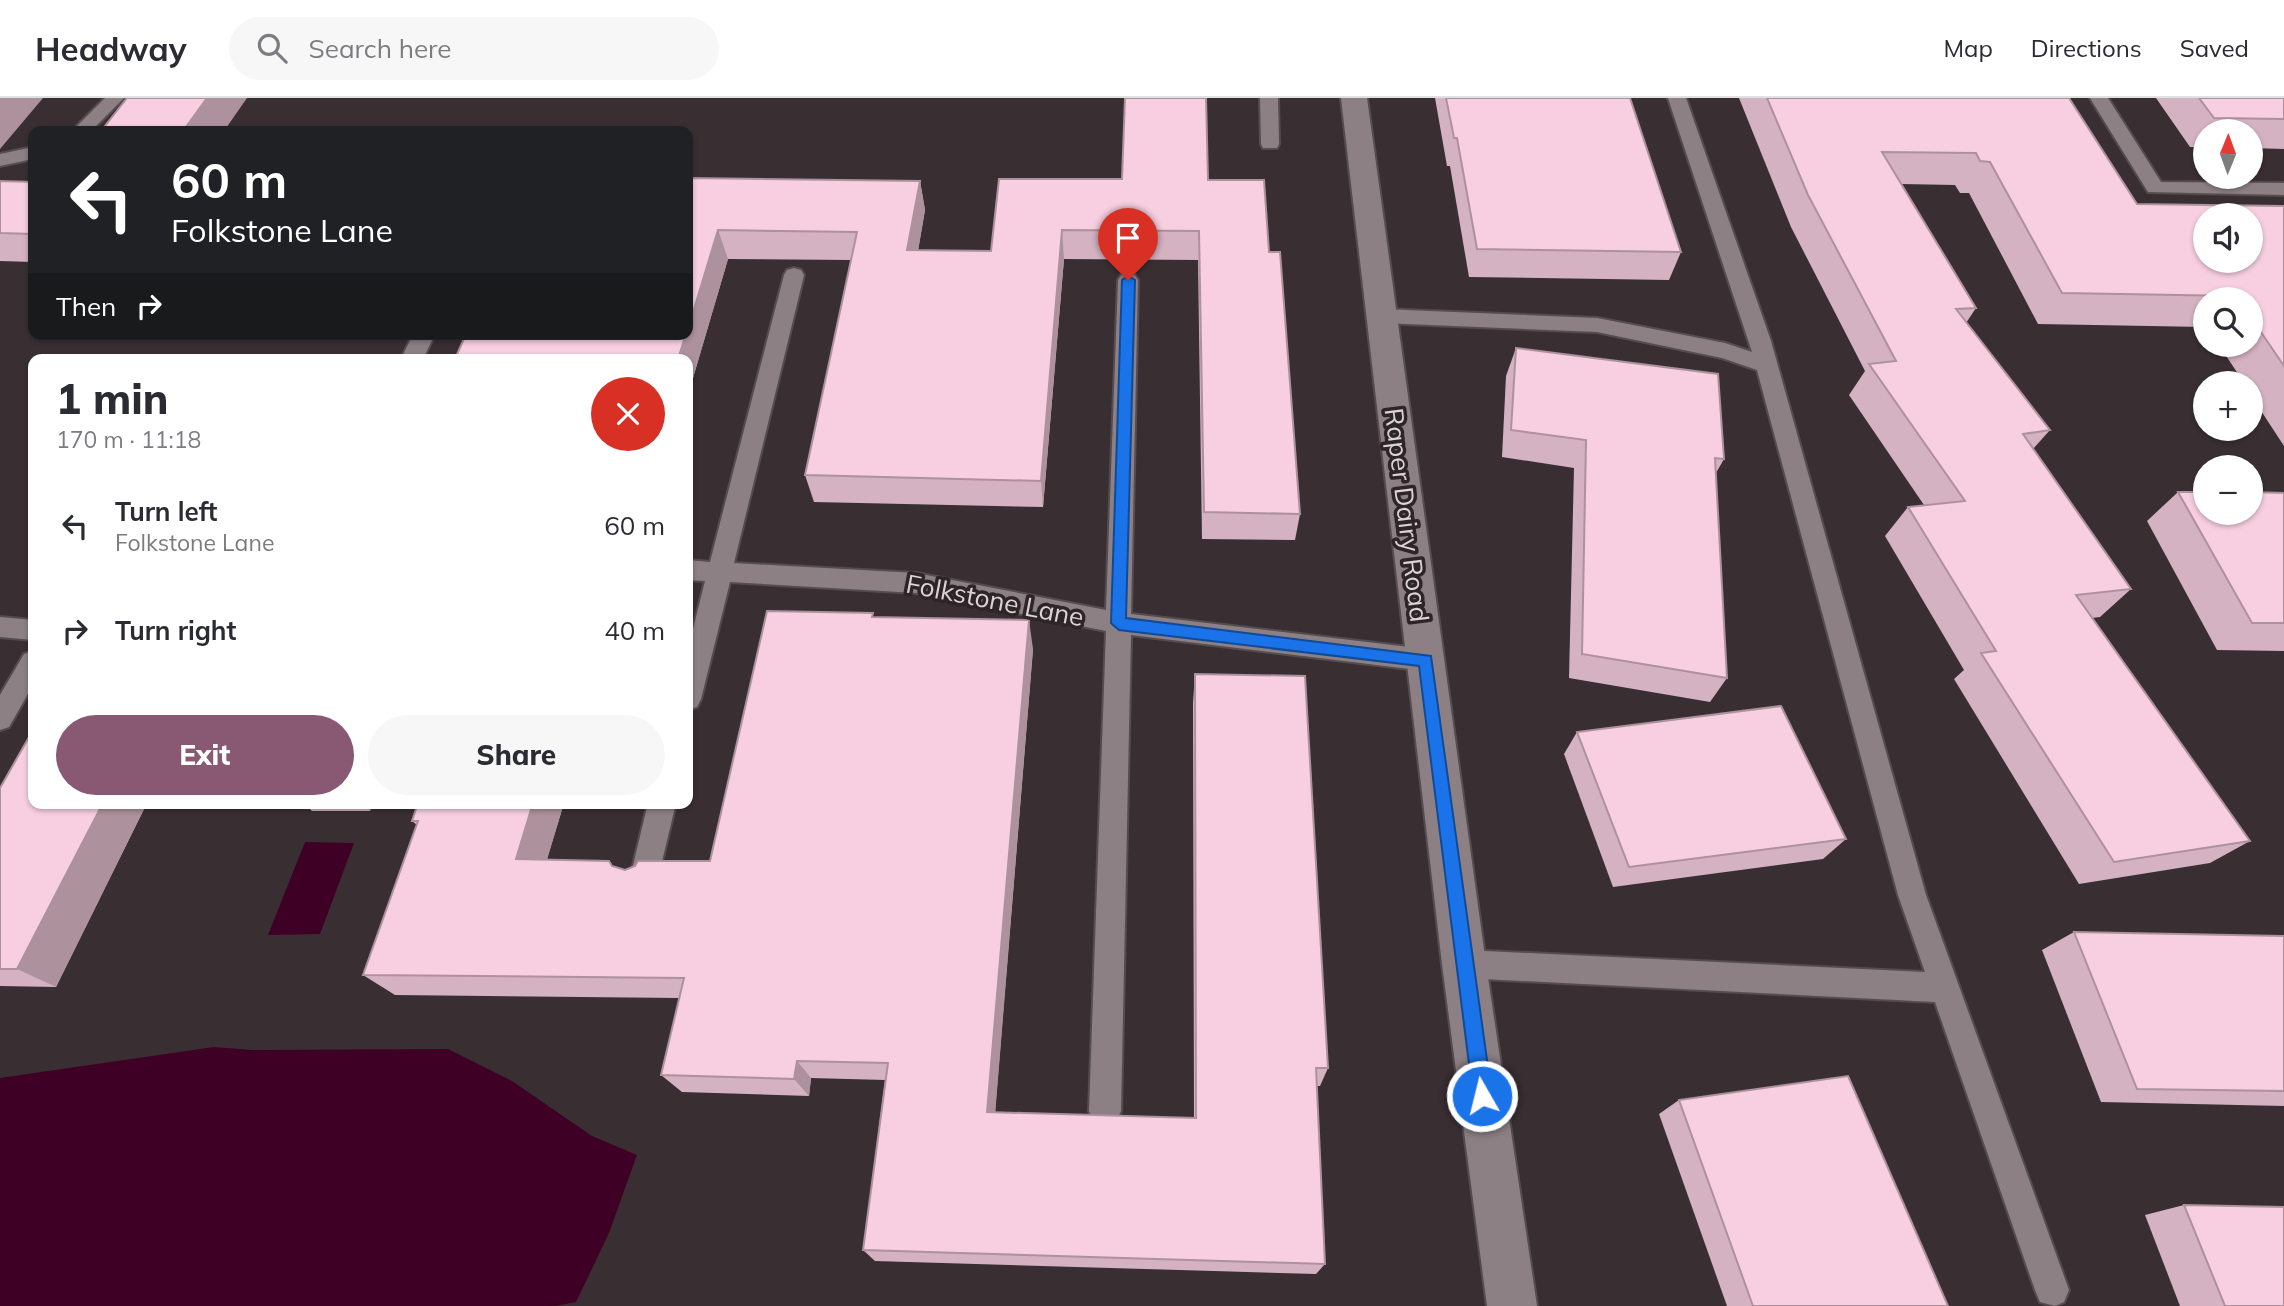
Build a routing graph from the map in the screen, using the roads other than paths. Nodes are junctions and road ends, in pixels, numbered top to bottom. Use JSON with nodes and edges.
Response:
{"nodes":[{"id":1,"x":115,"y":98,"type":"edge"},
{"id":2,"x":1269,"y":98,"type":"edge"},
{"id":3,"x":1354,"y":98,"type":"edge"},
{"id":4,"x":1677,"y":98,"type":"edge"},
{"id":5,"x":2099,"y":98,"type":"edge"},
{"id":6,"x":86,"y":126,"type":"edge"},
{"id":7,"x":1270,"y":144,"type":"dead end"},
{"id":8,"x":28,"y":154,"type":"edge"},
{"id":9,"x":0,"y":160,"type":"edge"},
{"id":10,"x":2284,"y":189,"type":"edge"},
{"id":11,"x":794,"y":275,"type":"dead end"},
{"id":12,"x":1128,"y":280,"type":"dead end"},
{"id":13,"x":1382,"y":316,"type":"junction"},
{"id":14,"x":1767,"y":365,"type":"junction"},
{"id":15,"x":693,"y":570,"type":"edge"},
{"id":16,"x":719,"y":570,"type":"junction"},
{"id":17,"x":1119,"y":623,"type":"junction"},
{"id":18,"x":0,"y":628,"type":"edge"},
{"id":19,"x":28,"y":630,"type":"edge"},
{"id":20,"x":1426,"y":660,"type":"junction"},
{"id":21,"x":28,"y":671,"type":"edge"},
{"id":22,"x":693,"y":678,"type":"edge"},
{"id":23,"x":0,"y":719,"type":"edge"},
{"id":24,"x":661,"y":809,"type":"edge"},
{"id":25,"x":644,"y":878,"type":"edge"},
{"id":26,"x":1464,"y":964,"type":"junction"},
{"id":27,"x":1945,"y":988,"type":"junction"},
{"id":28,"x":1105,"y":1111,"type":"dead end"},
{"id":29,"x":2052,"y":1290,"type":"dead end"},
{"id":30,"x":1512,"y":1306,"type":"edge"}],
"edges":[{"from":1,"to":6,"type":"lane"},
{"from":2,"to":7,"type":"lane"},
{"from":3,"to":13,"type":"street","name":"Raper Dairy Road"},
{"from":4,"to":14,"type":"lane"},
{"from":5,"to":10,"type":"lane"},
{"from":8,"to":9,"type":"lane"},
{"from":11,"to":16,"type":"lane"},
{"from":12,"to":17,"type":"lane"},
{"from":13,"to":14,"type":"lane"},
{"from":13,"to":20,"type":"street","name":"Raper Dairy Road"},
{"from":14,"to":27,"type":"lane"},
{"from":15,"to":16,"type":"lane","name":"Folkstone Lane"},
{"from":16,"to":17,"type":"lane","name":"Folkstone Lane"},
{"from":16,"to":22,"type":"lane"},
{"from":17,"to":20,"type":"lane","name":"Folkstone Lane"},
{"from":17,"to":28,"type":"lane"},
{"from":18,"to":19,"type":"lane"},
{"from":20,"to":26,"type":"street","name":"Raper Dairy Road"},
{"from":21,"to":23,"type":"lane"},
{"from":24,"to":25,"type":"lane"},
{"from":26,"to":27,"type":"lane"},
{"from":26,"to":30,"type":"street","name":"Raper Dairy Road"},
{"from":27,"to":29,"type":"lane"}]}
